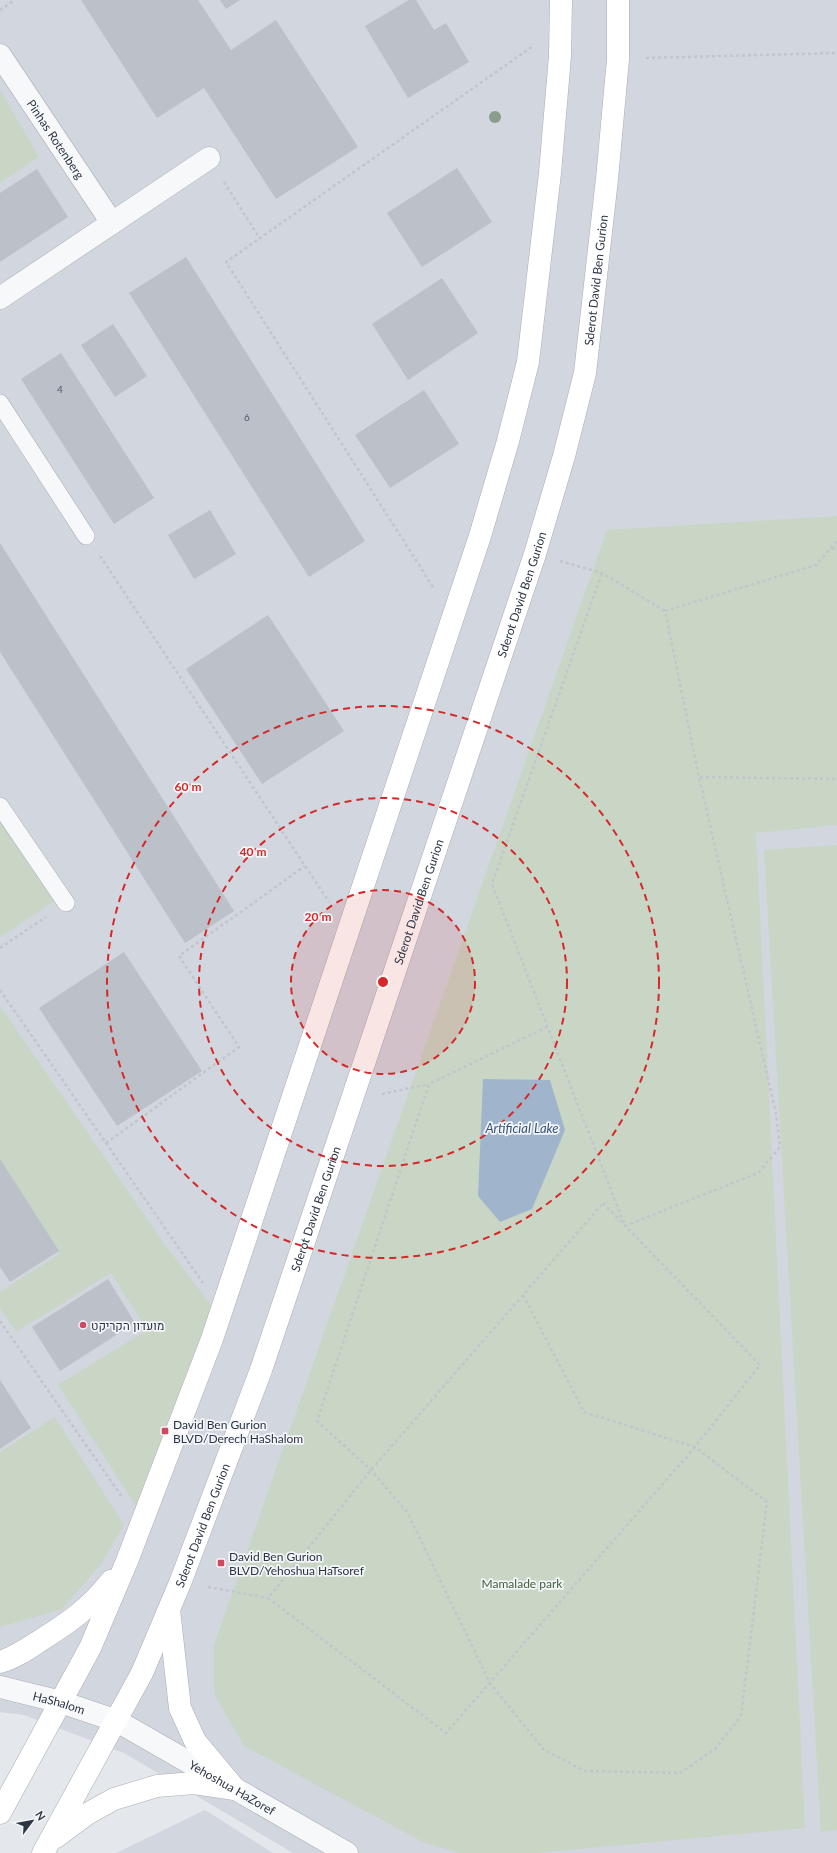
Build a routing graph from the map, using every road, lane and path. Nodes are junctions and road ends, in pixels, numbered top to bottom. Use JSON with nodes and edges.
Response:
{"nodes":[{"id":1,"x":16,"y":0,"type":"edge"},
{"id":2,"x":561,"y":0,"type":"edge"},
{"id":3,"x":618,"y":0,"type":"edge"},
{"id":4,"x":0,"y":10,"type":"edge"},
{"id":5,"x":561,"y":26,"type":"junction"},
{"id":6,"x":837,"y":53,"type":"edge"},
{"id":7,"x":0,"y":55,"type":"edge"},
{"id":8,"x":618,"y":59,"type":"junction"},
{"id":9,"x":209,"y":158,"type":"joint"},
{"id":10,"x":112,"y":223,"type":"junction"},
{"id":11,"x":260,"y":239,"type":"junction"},
{"id":12,"x":0,"y":298,"type":"edge"},
{"id":13,"x":0,"y":403,"type":"edge"},
{"id":14,"x":86,"y":536,"type":"joint"},
{"id":15,"x":837,"y":541,"type":"edge"},
{"id":16,"x":832,"y":548,"type":"junction"},
{"id":17,"x":837,"y":550,"type":"edge"},
{"id":18,"x":535,"y":554,"type":"junction"},
{"id":19,"x":602,"y":573,"type":"junction"},
{"id":20,"x":665,"y":611,"type":"junction"},
{"id":21,"x":453,"y":618,"type":"junction"},
{"id":22,"x":699,"y":777,"type":"junction"},
{"id":23,"x":837,"y":780,"type":"edge"},
{"id":24,"x":0,"y":806,"type":"edge"},
{"id":25,"x":305,"y":866,"type":"junction"},
{"id":26,"x":66,"y":903,"type":"joint"},
{"id":27,"x":348,"y":930,"type":"junction"},
{"id":28,"x":0,"y":948,"type":"edge"},
{"id":29,"x":0,"y":990,"type":"edge"},
{"id":30,"x":547,"y":1027,"type":"junction"},
{"id":31,"x":429,"y":1084,"type":"junction"},
{"id":32,"x":352,"y":1100,"type":"junction"},
{"id":33,"x":106,"y":1143,"type":"junction"},
{"id":34,"x":625,"y":1226,"type":"junction"},
{"id":35,"x":523,"y":1295,"type":"junction"},
{"id":36,"x":221,"y":1310,"type":"junction"},
{"id":37,"x":0,"y":1321,"type":"edge"},
{"id":38,"x":695,"y":1447,"type":"junction"},
{"id":39,"x":371,"y":1470,"type":"junction"},
{"id":40,"x":141,"y":1525,"type":"junction"},
{"id":41,"x":127,"y":1561,"type":"junction"},
{"id":42,"x":180,"y":1583,"type":"junction"},
{"id":43,"x":268,"y":1598,"type":"junction"},
{"id":44,"x":169,"y":1608,"type":"junction"},
{"id":45,"x":0,"y":1662,"type":"edge"},
{"id":46,"x":490,"y":1683,"type":"junction"},
{"id":47,"x":0,"y":1687,"type":"edge"},
{"id":48,"x":61,"y":1702,"type":"junction"},
{"id":49,"x":117,"y":1721,"type":"junction"},
{"id":50,"x":235,"y":1789,"type":"junction"},
{"id":51,"x":0,"y":1813,"type":"edge"},
{"id":52,"x":46,"y":1848,"type":"edge"},
{"id":53,"x":347,"y":1853,"type":"edge"}],
"edges":[{"from":1,"to":4,"type":"path"},
{"from":2,"to":5,"type":"main road"},
{"from":3,"to":8,"type":"main road","name":"Sderot David Ben Gurion"},
{"from":5,"to":11,"type":"path"},
{"from":5,"to":21,"type":"main road"},
{"from":6,"to":8,"type":"path"},
{"from":7,"to":10,"type":"street","name":"Pinhas Rotenberg"},
{"from":8,"to":18,"type":"main road","name":"Sderot David Ben Gurion"},
{"from":9,"to":10,"type":"street"},
{"from":9,"to":11,"type":"path"},
{"from":10,"to":12,"type":"street"},
{"from":11,"to":21,"type":"path"},
{"from":13,"to":14,"type":"lane"},
{"from":14,"to":25,"type":"path"},
{"from":15,"to":16,"type":"path"},
{"from":16,"to":17,"type":"path"},
{"from":16,"to":20,"type":"path"},
{"from":18,"to":19,"type":"path"},
{"from":18,"to":32,"type":"main road","name":"Sderot David Ben Gurion"},
{"from":19,"to":20,"type":"path"},
{"from":19,"to":30,"type":"path"},
{"from":20,"to":22,"type":"path"},
{"from":21,"to":27,"type":"main road"},
{"from":22,"to":23,"type":"path"},
{"from":22,"to":34,"type":"path"},
{"from":24,"to":26,"type":"lane"},
{"from":25,"to":27,"type":"path"},
{"from":25,"to":33,"type":"path"},
{"from":26,"to":28,"type":"path"},
{"from":27,"to":36,"type":"main road"},
{"from":29,"to":33,"type":"path"},
{"from":30,"to":31,"type":"path"},
{"from":30,"to":34,"type":"path"},
{"from":31,"to":32,"type":"path"},
{"from":31,"to":39,"type":"path"},
{"from":32,"to":42,"type":"main road","name":"Sderot David Ben Gurion"},
{"from":33,"to":36,"type":"path"},
{"from":34,"to":35,"type":"path"},
{"from":34,"to":38,"type":"path"},
{"from":35,"to":38,"type":"path"},
{"from":35,"to":39,"type":"path"},
{"from":36,"to":40,"type":"main road"},
{"from":37,"to":40,"type":"path"},
{"from":38,"to":46,"type":"path"},
{"from":38,"to":46,"type":"path"},
{"from":39,"to":43,"type":"path"},
{"from":39,"to":46,"type":"path"},
{"from":40,"to":41,"type":"main road"},
{"from":41,"to":45,"type":"main road"},
{"from":41,"to":48,"type":"main road"},
{"from":42,"to":43,"type":"path"},
{"from":42,"to":44,"type":"main road","name":"Sderot David Ben Gurion"},
{"from":43,"to":46,"type":"path"},
{"from":44,"to":49,"type":"main road","name":"Sderot David Ben Gurion"},
{"from":44,"to":50,"type":"main road"},
{"from":47,"to":48,"type":"street","name":"HaShalom"},
{"from":48,"to":49,"type":"street","name":"HaShalom"},
{"from":48,"to":51,"type":"main road"},
{"from":49,"to":50,"type":"street","name":"Yehoshua HaZoref"},
{"from":49,"to":52,"type":"main road","name":"Sderot David Ben Gurion"},
{"from":50,"to":52,"type":"main road"},
{"from":50,"to":53,"type":"street","name":"Yehoshua HaZoref"}]}
